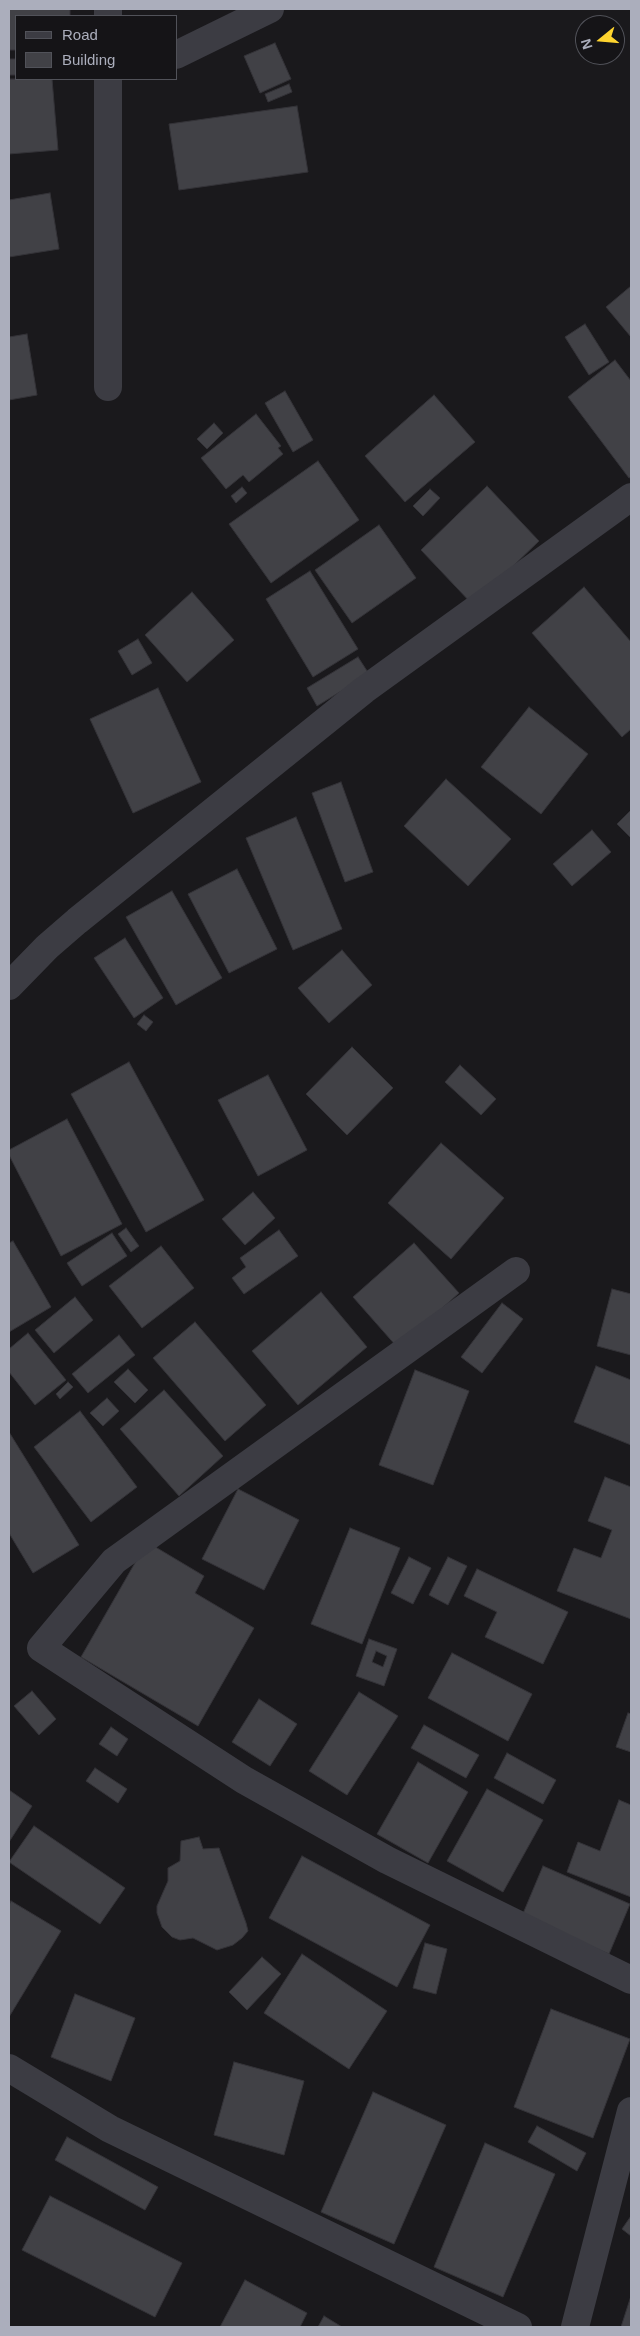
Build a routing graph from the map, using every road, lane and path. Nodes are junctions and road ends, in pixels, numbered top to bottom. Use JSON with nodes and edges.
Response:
{"nodes":[{"id":1,"x":270,"y":9,"type":"edge"},
{"id":2,"x":178,"y":54,"type":"edge"},
{"id":3,"x":115,"y":82,"type":"edge"},
{"id":4,"x":108,"y":387,"type":"dead end"},
{"id":5,"x":631,"y":497,"type":"edge"},
{"id":6,"x":9,"y":986,"type":"edge"},
{"id":7,"x":516,"y":1271,"type":"dead end"},
{"id":8,"x":631,"y":1980,"type":"edge"},
{"id":9,"x":9,"y":2068,"type":"edge"},
{"id":10,"x":631,"y":2111,"type":"edge"},
{"id":11,"x":518,"y":2327,"type":"edge"},
{"id":12,"x":576,"y":2327,"type":"edge"}],
"edges":[{"from":1,"to":2,"type":"street"},
{"from":3,"to":4,"type":"street"},
{"from":5,"to":6,"type":"street"},
{"from":7,"to":8,"type":"street"},
{"from":9,"to":11,"type":"street"},
{"from":10,"to":12,"type":"street"}]}
